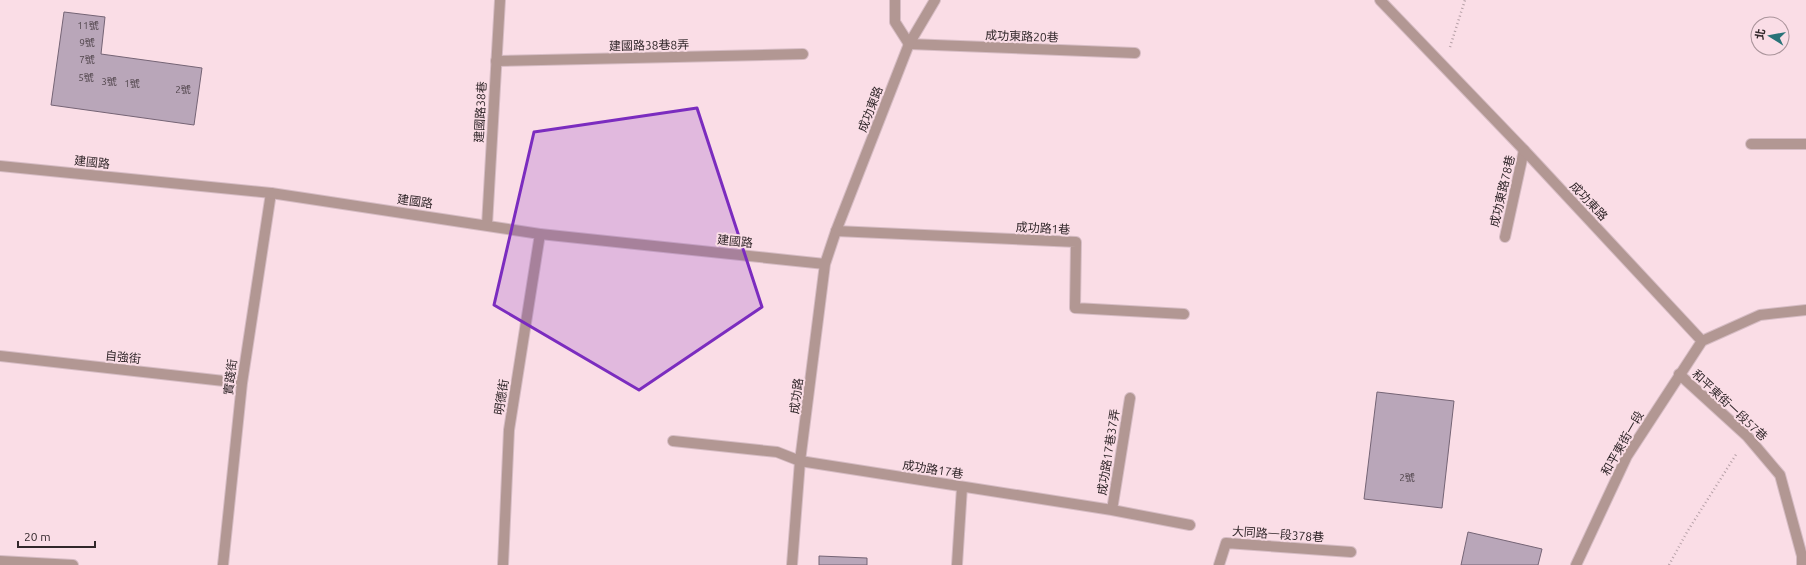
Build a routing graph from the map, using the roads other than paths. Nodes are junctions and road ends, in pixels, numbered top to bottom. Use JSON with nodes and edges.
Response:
{"nodes":[{"id":1,"x":500,"y":0,"type":"edge"},
{"id":2,"x":895,"y":0,"type":"edge"},
{"id":3,"x":935,"y":0,"type":"edge"},
{"id":4,"x":1380,"y":0,"type":"edge"},
{"id":5,"x":909,"y":44,"type":"junction"},
{"id":6,"x":1135,"y":53,"type":"dead end"},
{"id":7,"x":803,"y":54,"type":"dead end"},
{"id":8,"x":496,"y":61,"type":"junction"},
{"id":9,"x":1751,"y":144,"type":"dead end"},
{"id":10,"x":1806,"y":144,"type":"edge"},
{"id":11,"x":1524,"y":150,"type":"junction"},
{"id":12,"x":0,"y":166,"type":"edge"},
{"id":13,"x":270,"y":193,"type":"junction"},
{"id":14,"x":487,"y":225,"type":"junction"},
{"id":15,"x":836,"y":231,"type":"junction"},
{"id":16,"x":540,"y":234,"type":"junction"},
{"id":17,"x":1504,"y":238,"type":"dead end"},
{"id":18,"x":825,"y":264,"type":"junction"},
{"id":19,"x":1806,"y":310,"type":"edge"},
{"id":20,"x":1184,"y":314,"type":"dead end"},
{"id":21,"x":1702,"y":341,"type":"junction"},
{"id":22,"x":0,"y":356,"type":"edge"},
{"id":23,"x":1679,"y":374,"type":"junction"},
{"id":24,"x":242,"y":383,"type":"junction"},
{"id":25,"x":1130,"y":398,"type":"dead end"},
{"id":26,"x":673,"y":441,"type":"dead end"},
{"id":27,"x":800,"y":461,"type":"junction"},
{"id":28,"x":962,"y":487,"type":"junction"},
{"id":29,"x":1112,"y":510,"type":"junction"},
{"id":30,"x":1190,"y":525,"type":"dead end"},
{"id":31,"x":1351,"y":552,"type":"dead end"},
{"id":32,"x":1803,"y":559,"type":"edge"},
{"id":33,"x":0,"y":561,"type":"edge"},
{"id":34,"x":73,"y":565,"type":"edge"},
{"id":35,"x":223,"y":565,"type":"edge"},
{"id":36,"x":503,"y":565,"type":"edge"},
{"id":37,"x":792,"y":565,"type":"edge"},
{"id":38,"x":958,"y":565,"type":"edge"},
{"id":39,"x":1219,"y":565,"type":"edge"},
{"id":40,"x":1576,"y":565,"type":"edge"}],
"edges":[{"from":1,"to":8,"type":"street","name":"建國路38巷"},
{"from":2,"to":5,"type":"street"},
{"from":3,"to":5,"type":"street","name":"成功東路"},
{"from":4,"to":11,"type":"street","name":"成功東路"},
{"from":5,"to":6,"type":"street","name":"成功東路20巷"},
{"from":5,"to":15,"type":"street","name":"成功東路"},
{"from":7,"to":8,"type":"street","name":"建國路38巷8弄"},
{"from":8,"to":14,"type":"street","name":"建國路38巷"},
{"from":9,"to":10,"type":"street"},
{"from":11,"to":17,"type":"street","name":"成功東路78巷"},
{"from":11,"to":21,"type":"street","name":"成功東路"},
{"from":12,"to":13,"type":"street","name":"建國路"},
{"from":13,"to":14,"type":"street","name":"建國路"},
{"from":13,"to":24,"type":"street","name":"實踐街"},
{"from":14,"to":16,"type":"street","name":"建國路"},
{"from":15,"to":18,"type":"street","name":"成功路"},
{"from":15,"to":20,"type":"street","name":"成功路1巷"},
{"from":16,"to":18,"type":"street","name":"建國路"},
{"from":16,"to":36,"type":"street","name":"明德街"},
{"from":18,"to":27,"type":"street","name":"成功路"},
{"from":19,"to":21,"type":"street"},
{"from":21,"to":23,"type":"street","name":"和平東街一段"},
{"from":22,"to":24,"type":"street","name":"自強街"},
{"from":23,"to":32,"type":"street","name":"和平東街一段57巷"},
{"from":23,"to":40,"type":"street","name":"和平東街一段"},
{"from":24,"to":35,"type":"street","name":"實踐街"},
{"from":25,"to":29,"type":"street","name":"成功路17巷37弄"},
{"from":26,"to":27,"type":"street","name":"成功路17巷"},
{"from":27,"to":28,"type":"street","name":"成功路17巷"},
{"from":27,"to":37,"type":"street","name":"成功路"},
{"from":28,"to":29,"type":"street","name":"成功路17巷"},
{"from":28,"to":38,"type":"street"},
{"from":29,"to":30,"type":"street","name":"成功路17巷"},
{"from":31,"to":39,"type":"street","name":"大同路一段378巷"},
{"from":33,"to":34,"type":"street"}]}
